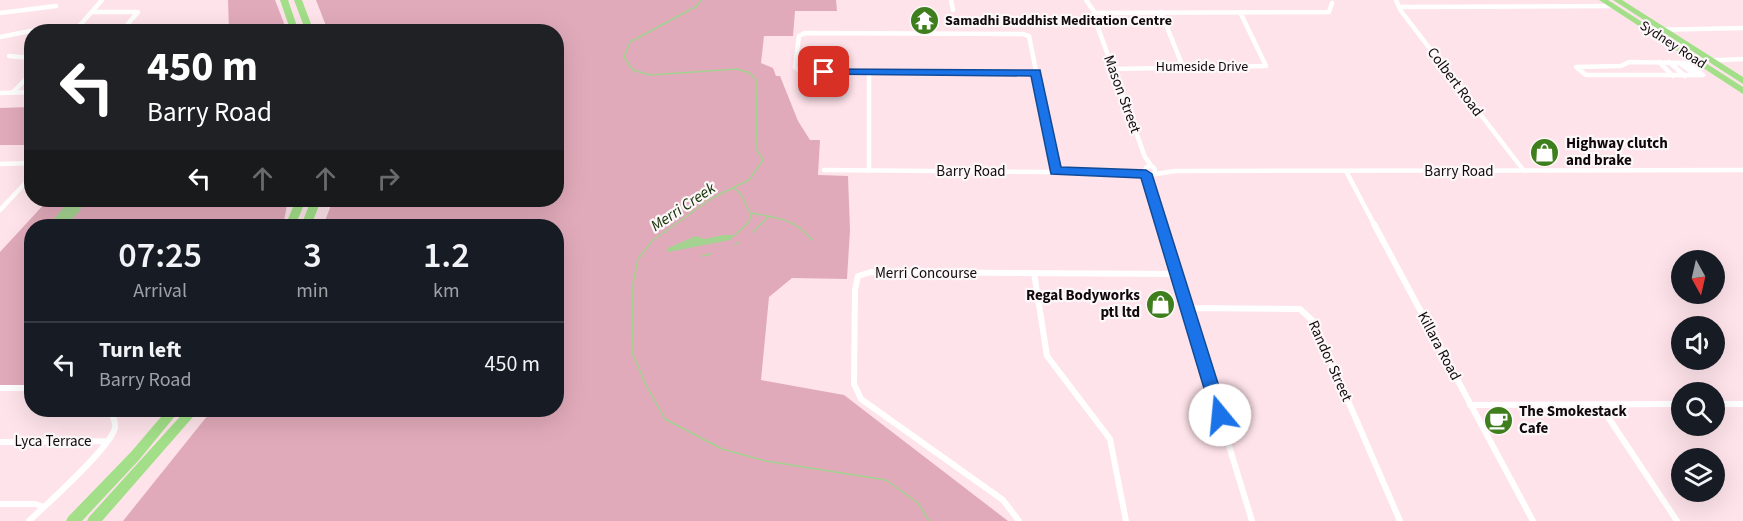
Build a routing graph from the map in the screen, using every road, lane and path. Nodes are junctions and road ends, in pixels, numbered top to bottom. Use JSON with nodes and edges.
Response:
{"nodes":[{"id":1,"x":102,"y":0,"type":"edge"},
{"id":2,"x":284,"y":0,"type":"edge"},
{"id":3,"x":297,"y":0,"type":"edge"},
{"id":4,"x":951,"y":0,"type":"edge"},
{"id":5,"x":1086,"y":0,"type":"edge"},
{"id":6,"x":1396,"y":0,"type":"edge"},
{"id":7,"x":1603,"y":0,"type":"edge"},
{"id":8,"x":1617,"y":2,"type":"edge"},
{"id":9,"x":1332,"y":3,"type":"dead end"},
{"id":10,"x":56,"y":6,"type":"dead end"},
{"id":11,"x":1400,"y":7,"type":"junction"},
{"id":12,"x":953,"y":10,"type":"dead end"},
{"id":13,"x":93,"y":12,"type":"junction"},
{"id":14,"x":1161,"y":12,"type":"junction"},
{"id":15,"x":1240,"y":12,"type":"junction"},
{"id":16,"x":0,"y":13,"type":"edge"},
{"id":17,"x":1095,"y":13,"type":"junction"},
{"id":18,"x":81,"y":24,"type":"edge"},
{"id":19,"x":128,"y":24,"type":"edge"},
{"id":20,"x":292,"y":24,"type":"edge"},
{"id":21,"x":307,"y":24,"type":"edge"},
{"id":22,"x":1743,"y":28,"type":"edge"},
{"id":23,"x":1664,"y":29,"type":"junction"},
{"id":24,"x":1651,"y":30,"type":"junction"},
{"id":25,"x":24,"y":32,"type":"edge"},
{"id":26,"x":0,"y":37,"type":"edge"},
{"id":27,"x":9,"y":56,"type":"dead end"},
{"id":28,"x":24,"y":57,"type":"edge"},
{"id":29,"x":1743,"y":59,"type":"edge"},
{"id":30,"x":1712,"y":60,"type":"junction"},
{"id":31,"x":1636,"y":62,"type":"junction"},
{"id":32,"x":1650,"y":62,"type":"junction"},
{"id":33,"x":1659,"y":62,"type":"junction"},
{"id":34,"x":1669,"y":62,"type":"junction"},
{"id":35,"x":1678,"y":62,"type":"junction"},
{"id":36,"x":1685,"y":62,"type":"junction"},
{"id":37,"x":1700,"y":62,"type":"junction"},
{"id":38,"x":1623,"y":65,"type":"junction"},
{"id":39,"x":1112,"y":68,"type":"junction"},
{"id":40,"x":1183,"y":68,"type":"junction"},
{"id":41,"x":869,"y":72,"type":"junction"},
{"id":42,"x":1036,"y":72,"type":"junction"},
{"id":43,"x":1626,"y":74,"type":"junction"},
{"id":44,"x":1639,"y":75,"type":"junction"},
{"id":45,"x":1658,"y":76,"type":"junction"},
{"id":46,"x":1673,"y":76,"type":"junction"},
{"id":47,"x":1685,"y":76,"type":"junction"},
{"id":48,"x":1697,"y":76,"type":"junction"},
{"id":49,"x":1743,"y":81,"type":"edge"},
{"id":50,"x":24,"y":82,"type":"edge"},
{"id":51,"x":1743,"y":91,"type":"edge"},
{"id":52,"x":13,"y":92,"type":"junction"},
{"id":53,"x":24,"y":92,"type":"edge"},
{"id":54,"x":0,"y":93,"type":"edge"},
{"id":55,"x":1145,"y":157,"type":"junction"},
{"id":56,"x":24,"y":163,"type":"edge"},
{"id":57,"x":0,"y":164,"type":"edge"},
{"id":58,"x":824,"y":170,"type":"dead end"},
{"id":59,"x":1743,"y":170,"type":"edge"},
{"id":60,"x":869,"y":171,"type":"junction"},
{"id":61,"x":1056,"y":171,"type":"junction"},
{"id":62,"x":1145,"y":171,"type":"junction"},
{"id":63,"x":1154,"y":171,"type":"junction"},
{"id":64,"x":1346,"y":171,"type":"junction"},
{"id":65,"x":1522,"y":171,"type":"junction"},
{"id":66,"x":24,"y":184,"type":"edge"},
{"id":67,"x":1151,"y":190,"type":"junction"},
{"id":68,"x":0,"y":209,"type":"edge"},
{"id":69,"x":1034,"y":273,"type":"junction"},
{"id":70,"x":1176,"y":274,"type":"junction"},
{"id":71,"x":1187,"y":308,"type":"junction"},
{"id":72,"x":0,"y":388,"type":"edge"},
{"id":73,"x":24,"y":388,"type":"edge"},
{"id":74,"x":1671,"y":404,"type":"edge"},
{"id":75,"x":1725,"y":404,"type":"edge"},
{"id":76,"x":1743,"y":404,"type":"edge"},
{"id":77,"x":1470,"y":405,"type":"junction"},
{"id":78,"x":1600,"y":405,"type":"junction"},
{"id":79,"x":112,"y":417,"type":"edge"},
{"id":80,"x":168,"y":417,"type":"edge"},
{"id":81,"x":187,"y":417,"type":"edge"},
{"id":82,"x":0,"y":441,"type":"edge"},
{"id":83,"x":107,"y":441,"type":"junction"},
{"id":84,"x":0,"y":504,"type":"edge"},
{"id":85,"x":44,"y":507,"type":"junction"},
{"id":86,"x":28,"y":521,"type":"edge"},
{"id":87,"x":73,"y":521,"type":"edge"},
{"id":88,"x":94,"y":521,"type":"edge"},
{"id":89,"x":1019,"y":521,"type":"edge"},
{"id":90,"x":1126,"y":521,"type":"edge"},
{"id":91,"x":1252,"y":521,"type":"edge"},
{"id":92,"x":1400,"y":521,"type":"edge"},
{"id":93,"x":1533,"y":521,"type":"edge"},
{"id":94,"x":1677,"y":521,"type":"edge"}],
"edges":[{"from":1,"to":13,"type":"street"},
{"from":2,"to":20,"type":"highway"},
{"from":3,"to":21,"type":"highway"},
{"from":4,"to":12,"type":"street"},
{"from":5,"to":17,"type":"street","name":"Mason Street"},
{"from":6,"to":11,"type":"street","name":"Colbert Road"},
{"from":7,"to":8,"type":"highway","name":"Sydney Road"},
{"from":8,"to":11,"type":"street"},
{"from":8,"to":23,"type":"highway","name":"Sydney Road"},
{"from":8,"to":24,"type":"highway","name":"Sydney Road"},
{"from":9,"to":15,"type":"street"},
{"from":10,"to":16,"type":"street"},
{"from":11,"to":65,"type":"street","name":"Colbert Road"},
{"from":13,"to":18,"type":"street"},
{"from":13,"to":19,"type":"street"},
{"from":14,"to":15,"type":"street"},
{"from":14,"to":17,"type":"street"},
{"from":14,"to":40,"type":"street"},
{"from":15,"to":40,"type":"street","name":"Humeside Drive"},
{"from":17,"to":39,"type":"street","name":"Mason Street"},
{"from":22,"to":23,"type":"street"},
{"from":23,"to":24,"type":"street"},
{"from":23,"to":30,"type":"highway","name":"Sydney Road"},
{"from":24,"to":37,"type":"highway","name":"Sydney Road"},
{"from":25,"to":26,"type":"street"},
{"from":27,"to":28,"type":"street"},
{"from":29,"to":30,"type":"street"},
{"from":30,"to":37,"type":"street"},
{"from":30,"to":49,"type":"highway","name":"Sydney Road"},
{"from":31,"to":32,"type":"street"},
{"from":31,"to":38,"type":"street"},
{"from":31,"to":44,"type":"street"},
{"from":32,"to":33,"type":"street"},
{"from":32,"to":45,"type":"street"},
{"from":33,"to":34,"type":"street"},
{"from":33,"to":46,"type":"street"},
{"from":34,"to":35,"type":"street"},
{"from":34,"to":47,"type":"street"},
{"from":35,"to":36,"type":"street"},
{"from":35,"to":48,"type":"street"},
{"from":36,"to":37,"type":"street"},
{"from":36,"to":48,"type":"street"},
{"from":37,"to":51,"type":"highway","name":"Sydney Road"},
{"from":38,"to":43,"type":"street"},
{"from":38,"to":43,"type":"street"},
{"from":39,"to":40,"type":"street","name":"Humeside Drive"},
{"from":39,"to":55,"type":"street","name":"Mason Street"},
{"from":41,"to":42,"type":"street"},
{"from":41,"to":42,"type":"street"},
{"from":41,"to":60,"type":"street"},
{"from":42,"to":61,"type":"street"},
{"from":43,"to":44,"type":"street"},
{"from":44,"to":45,"type":"street"},
{"from":45,"to":46,"type":"street"},
{"from":46,"to":47,"type":"street"},
{"from":47,"to":48,"type":"street"},
{"from":50,"to":52,"type":"street"},
{"from":52,"to":53,"type":"street"},
{"from":52,"to":54,"type":"street"},
{"from":55,"to":62,"type":"street","name":"Mason Street"},
{"from":55,"to":63,"type":"street","name":"Mason Street"},
{"from":56,"to":57,"type":"street"},
{"from":58,"to":60,"type":"street","name":"Barry Road"},
{"from":59,"to":65,"type":"street","name":"Barry Road"},
{"from":60,"to":61,"type":"street","name":"Barry Road"},
{"from":61,"to":62,"type":"street","name":"Barry Road"},
{"from":62,"to":63,"type":"street"},
{"from":62,"to":67,"type":"street","name":"Mason Street"},
{"from":63,"to":64,"type":"street","name":"Barry Road"},
{"from":63,"to":67,"type":"street"},
{"from":64,"to":65,"type":"street","name":"Barry Road"},
{"from":64,"to":77,"type":"street","name":"Killara Road"},
{"from":66,"to":68,"type":"street"},
{"from":67,"to":70,"type":"street","name":"Mason Street"},
{"from":69,"to":70,"type":"street","name":"Merri Concourse"},
{"from":69,"to":89,"type":"street","name":"Merri Concourse"},
{"from":69,"to":90,"type":"street"},
{"from":70,"to":71,"type":"street","name":"Mason Street"},
{"from":71,"to":91,"type":"street","name":"Mason Street"},
{"from":71,"to":92,"type":"street","name":"Randor Street"},
{"from":72,"to":73,"type":"street"},
{"from":74,"to":78,"type":"street"},
{"from":75,"to":76,"type":"street"},
{"from":77,"to":78,"type":"street"},
{"from":77,"to":93,"type":"street","name":"Killara Road"},
{"from":78,"to":94,"type":"street"},
{"from":79,"to":83,"type":"street"},
{"from":80,"to":87,"type":"highway"},
{"from":81,"to":88,"type":"highway"},
{"from":82,"to":83,"type":"street","name":"Lyca Terrace"},
{"from":83,"to":85,"type":"street"},
{"from":84,"to":85,"type":"street"},
{"from":85,"to":86,"type":"street"}]}
